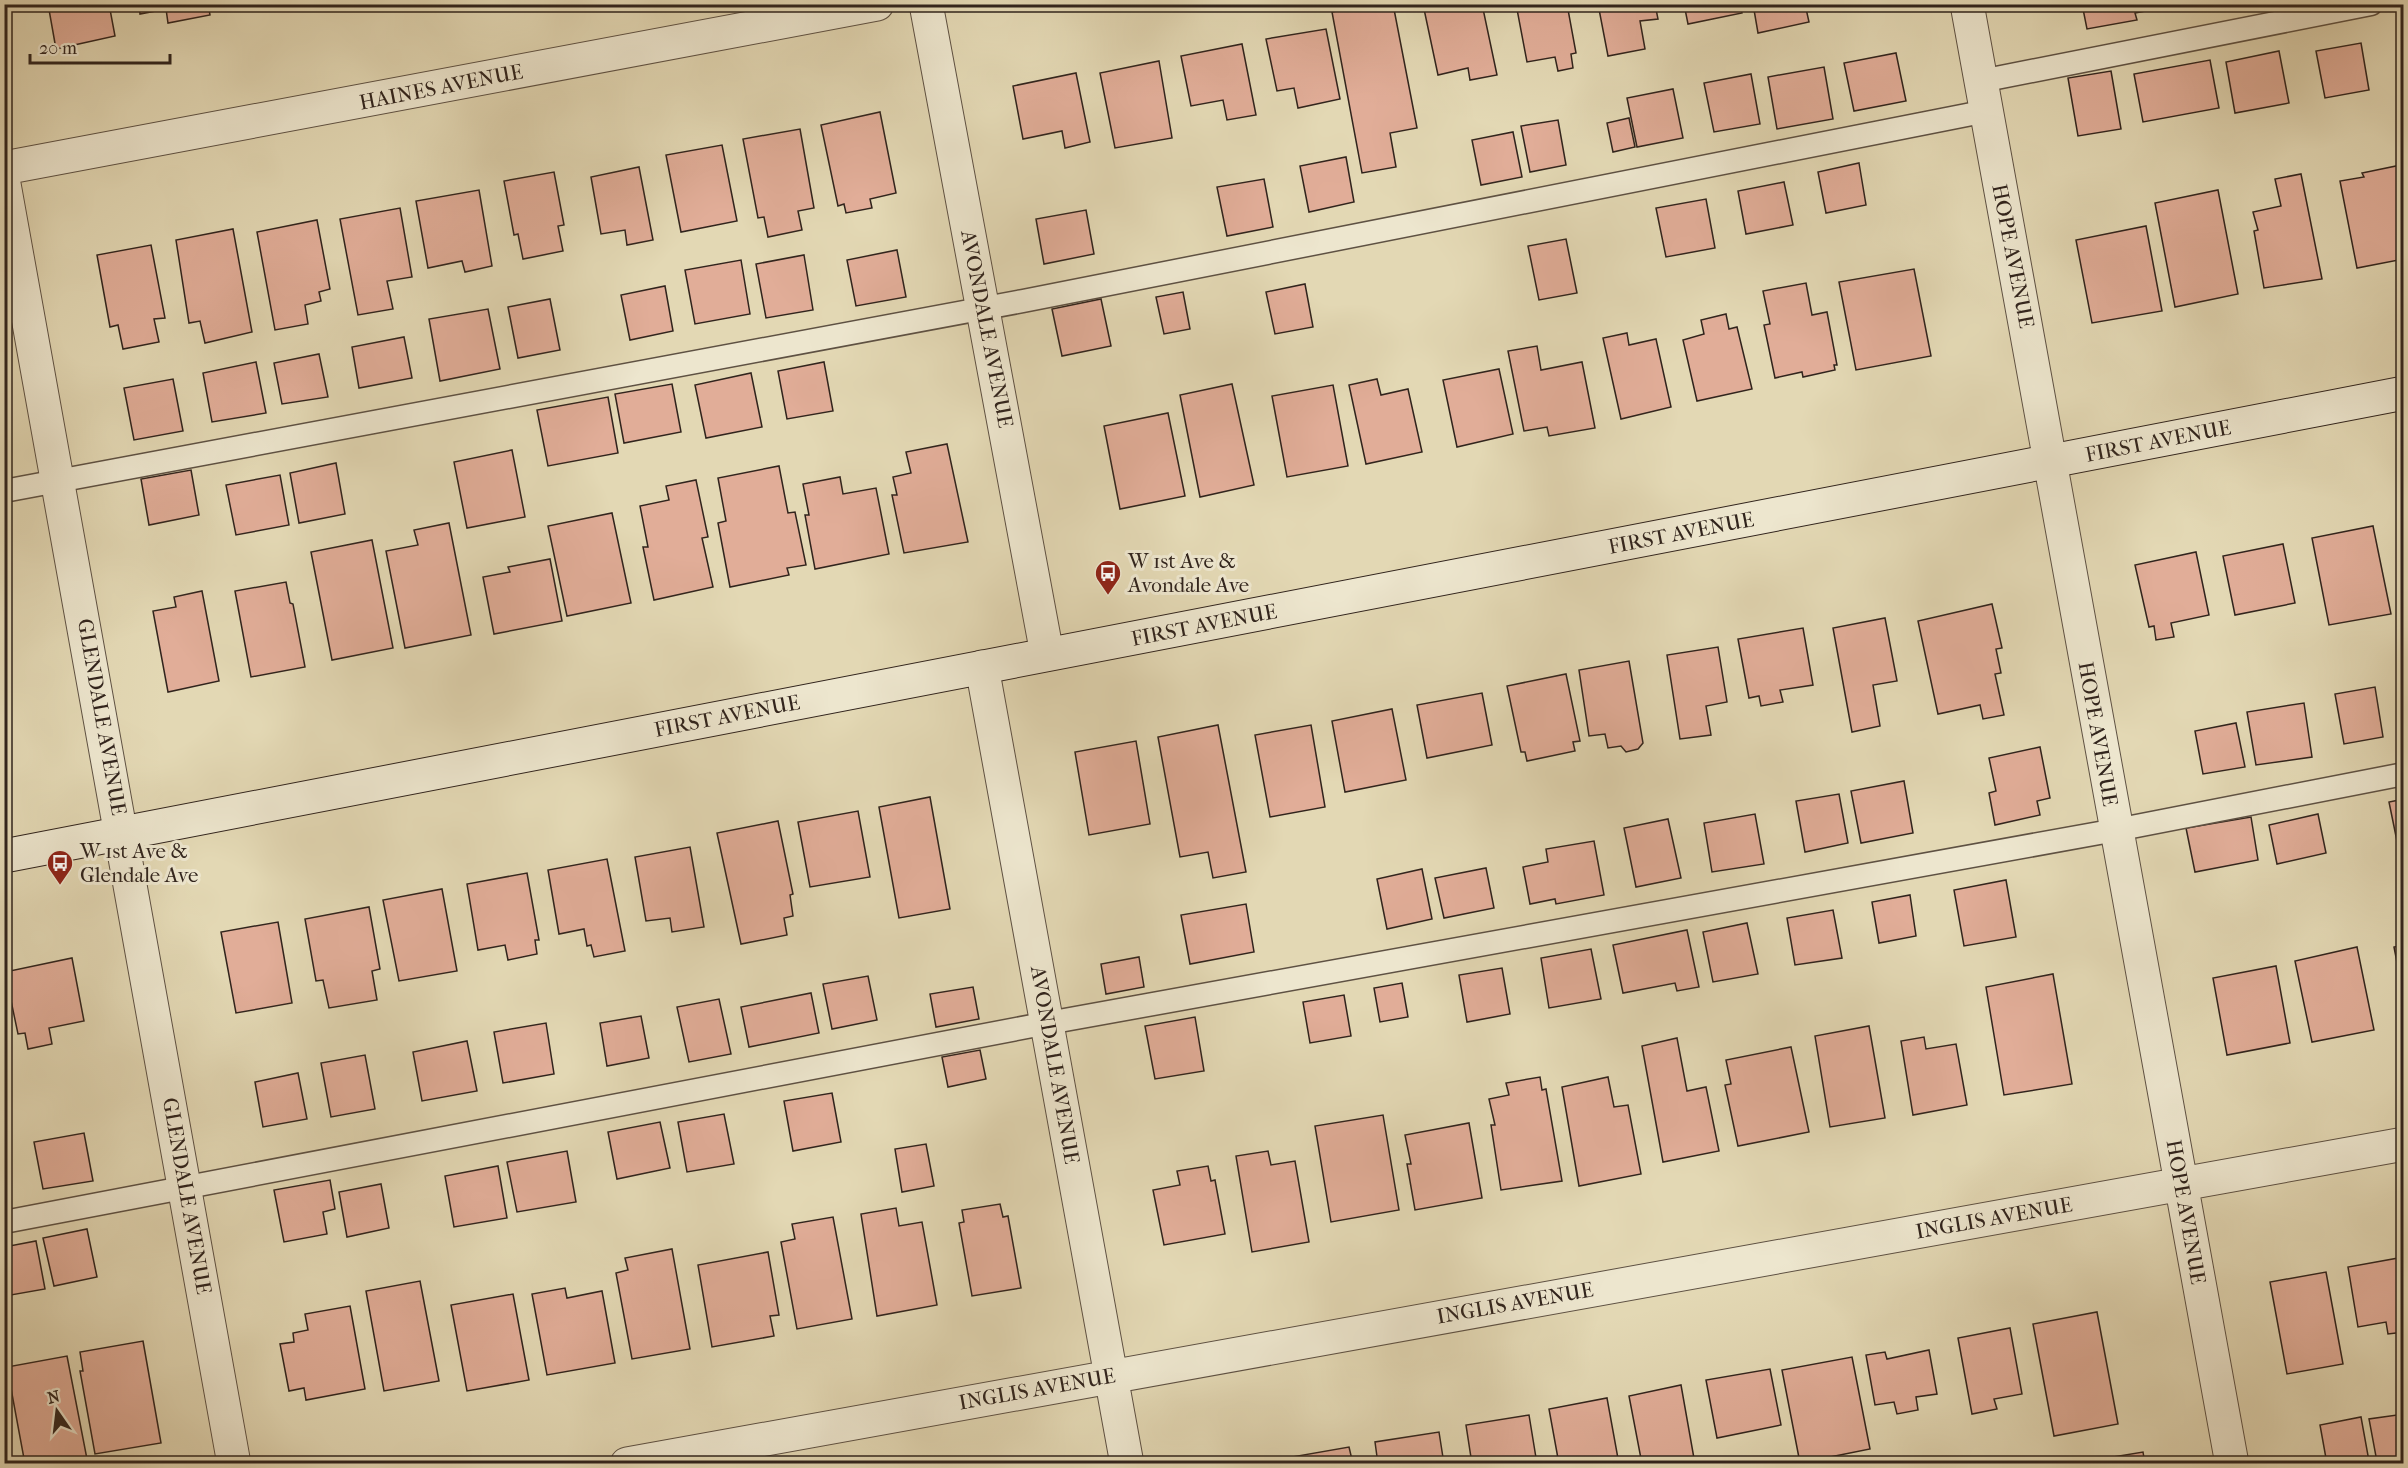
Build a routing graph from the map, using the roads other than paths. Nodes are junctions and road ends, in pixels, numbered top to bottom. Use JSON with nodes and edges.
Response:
{"nodes":[{"id":1,"x":877,"y":4,"type":"edge"},
{"id":2,"x":926,"y":4,"type":"edge"},
{"id":3,"x":1967,"y":4,"type":"edge"},
{"id":4,"x":2371,"y":4,"type":"edge"},
{"id":5,"x":1984,"y":96,"type":"junction"},
{"id":6,"x":4,"y":168,"type":"edge"},
{"id":7,"x":4,"y":184,"type":"edge"},
{"id":8,"x":982,"y":308,"type":"junction"},
{"id":9,"x":2403,"y":393,"type":"edge"},
{"id":10,"x":2050,"y":462,"type":"junction"},
{"id":11,"x":59,"y":481,"type":"junction"},
{"id":12,"x":4,"y":491,"type":"edge"},
{"id":13,"x":1047,"y":654,"type":"junction"},
{"id":14,"x":982,"y":667,"type":"junction"},
{"id":15,"x":2403,"y":774,"type":"edge"},
{"id":16,"x":2116,"y":830,"type":"junction"},
{"id":17,"x":123,"y":833,"type":"junction"},
{"id":18,"x":4,"y":856,"type":"edge"},
{"id":19,"x":1048,"y":1023,"type":"junction"},
{"id":20,"x":2403,"y":1144,"type":"edge"},
{"id":21,"x":2181,"y":1184,"type":"junction"},
{"id":22,"x":186,"y":1187,"type":"junction"},
{"id":23,"x":4,"y":1222,"type":"edge"},
{"id":24,"x":1111,"y":1376,"type":"junction"},
{"id":25,"x":234,"y":1464,"type":"edge"},
{"id":26,"x":627,"y":1464,"type":"edge"},
{"id":27,"x":1127,"y":1464,"type":"edge"},
{"id":28,"x":2232,"y":1464,"type":"edge"}],
"edges":[{"from":1,"to":6,"type":"street","name":"HAINES AVENUE"},
{"from":2,"to":8,"type":"street","name":"AVONDALE AVENUE"},
{"from":3,"to":5,"type":"street","name":"HOPE AVENUE"},
{"from":4,"to":5,"type":"lane"},
{"from":5,"to":8,"type":"lane"},
{"from":5,"to":10,"type":"street","name":"HOPE AVENUE"},
{"from":7,"to":11,"type":"street","name":"GLENDALE AVENUE"},
{"from":8,"to":11,"type":"lane"},
{"from":8,"to":13,"type":"street","name":"AVONDALE AVENUE"},
{"from":9,"to":10,"type":"street","name":"FIRST AVENUE"},
{"from":10,"to":13,"type":"street","name":"FIRST AVENUE"},
{"from":10,"to":16,"type":"street","name":"HOPE AVENUE"},
{"from":11,"to":12,"type":"lane"},
{"from":11,"to":17,"type":"street","name":"GLENDALE AVENUE"},
{"from":13,"to":14,"type":"street","name":"FIRST AVENUE"},
{"from":14,"to":17,"type":"street","name":"FIRST AVENUE"},
{"from":14,"to":19,"type":"street","name":"AVONDALE AVENUE"},
{"from":15,"to":16,"type":"lane"},
{"from":16,"to":19,"type":"lane"},
{"from":16,"to":21,"type":"street","name":"HOPE AVENUE"},
{"from":17,"to":18,"type":"street","name":"FIRST AVENUE"},
{"from":17,"to":22,"type":"street","name":"GLENDALE AVENUE"},
{"from":19,"to":22,"type":"lane"},
{"from":19,"to":24,"type":"street","name":"AVONDALE AVENUE"},
{"from":20,"to":21,"type":"street","name":"INGLIS AVENUE"},
{"from":21,"to":24,"type":"street","name":"INGLIS AVENUE"},
{"from":21,"to":28,"type":"street","name":"HOPE AVENUE"},
{"from":22,"to":23,"type":"lane"},
{"from":22,"to":25,"type":"street","name":"GLENDALE AVENUE"},
{"from":24,"to":26,"type":"street","name":"INGLIS AVENUE"},
{"from":24,"to":27,"type":"street","name":"AVONDALE AVENUE"}]}
